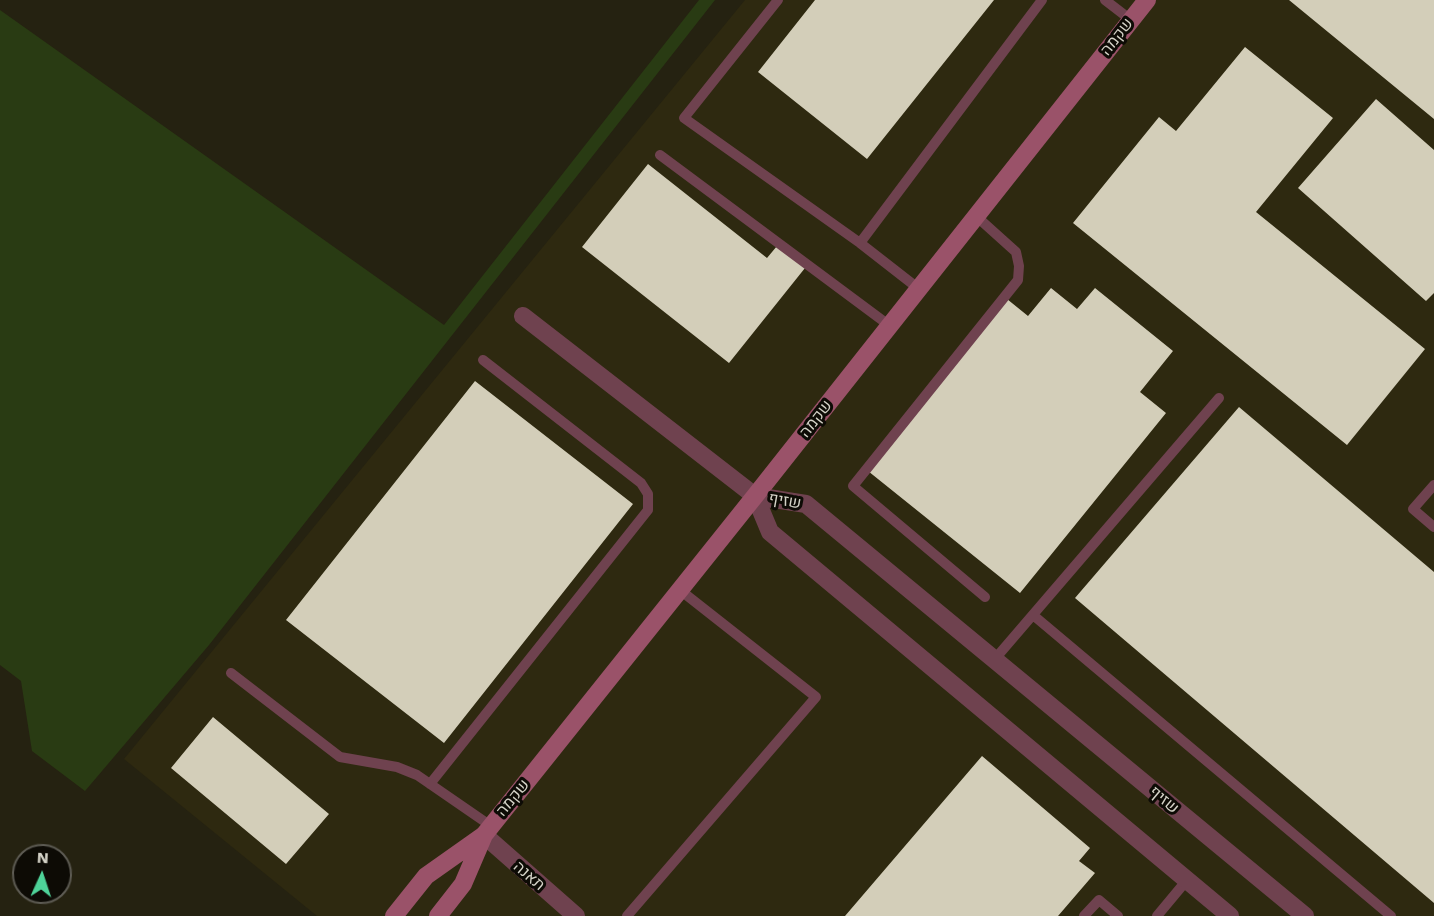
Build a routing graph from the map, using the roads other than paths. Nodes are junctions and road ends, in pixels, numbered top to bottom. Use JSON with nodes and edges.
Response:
{"nodes":[{"id":1,"x":778,"y":0,"type":"edge"},
{"id":2,"x":1042,"y":0,"type":"edge"},
{"id":3,"x":1105,"y":0,"type":"edge"},
{"id":4,"x":1147,"y":0,"type":"edge"},
{"id":5,"x":1131,"y":20,"type":"junction"},
{"id":6,"x":660,"y":155,"type":"dead end"},
{"id":7,"x":976,"y":216,"type":"junction"},
{"id":8,"x":860,"y":243,"type":"junction"},
{"id":9,"x":919,"y":289,"type":"junction"},
{"id":10,"x":523,"y":316,"type":"dead end"},
{"id":11,"x":890,"y":326,"type":"junction"},
{"id":12,"x":483,"y":360,"type":"dead end"},
{"id":13,"x":1219,"y":398,"type":"dead end"},
{"id":14,"x":1434,"y":485,"type":"edge"},
{"id":15,"x":755,"y":496,"type":"junction"},
{"id":16,"x":1434,"y":526,"type":"edge"},
{"id":17,"x":680,"y":590,"type":"junction"},
{"id":18,"x":985,"y":597,"type":"dead end"},
{"id":19,"x":1033,"y":615,"type":"junction"},
{"id":20,"x":994,"y":660,"type":"junction"},
{"id":21,"x":231,"y":674,"type":"dead end"},
{"id":22,"x":430,"y":783,"type":"junction"},
{"id":23,"x":487,"y":831,"type":"junction"},
{"id":24,"x":1187,"y":879,"type":"junction"},
{"id":25,"x":394,"y":916,"type":"edge"},
{"id":26,"x":438,"y":916,"type":"edge"},
{"id":27,"x":576,"y":916,"type":"edge"},
{"id":28,"x":627,"y":916,"type":"edge"},
{"id":29,"x":1084,"y":916,"type":"edge"},
{"id":30,"x":1118,"y":916,"type":"edge"},
{"id":31,"x":1157,"y":916,"type":"edge"},
{"id":32,"x":1230,"y":916,"type":"edge"},
{"id":33,"x":1305,"y":916,"type":"edge"},
{"id":34,"x":1391,"y":916,"type":"edge"}],
"edges":[{"from":1,"to":8,"type":"lane"},
{"from":2,"to":8,"type":"lane"},
{"from":3,"to":5,"type":"lane"},
{"from":4,"to":5,"type":"street","name":"שקמה"},
{"from":5,"to":7,"type":"street","name":"שקמה"},
{"from":6,"to":11,"type":"lane"},
{"from":7,"to":9,"type":"street","name":"שקמה"},
{"from":7,"to":18,"type":"lane"},
{"from":8,"to":9,"type":"lane"},
{"from":9,"to":11,"type":"street","name":"שקמה"},
{"from":10,"to":15,"type":"street"},
{"from":11,"to":15,"type":"street","name":"שקמה"},
{"from":12,"to":22,"type":"lane"},
{"from":13,"to":19,"type":"lane"},
{"from":14,"to":16,"type":"lane"},
{"from":15,"to":17,"type":"street","name":"שקמה"},
{"from":15,"to":20,"type":"street","name":"שזיף"},
{"from":15,"to":24,"type":"street","name":"שזיף"},
{"from":17,"to":23,"type":"street","name":"שקמה"},
{"from":17,"to":28,"type":"lane"},
{"from":19,"to":20,"type":"lane"},
{"from":19,"to":34,"type":"lane"},
{"from":20,"to":33,"type":"street","name":"שזיף"},
{"from":21,"to":22,"type":"lane"},
{"from":22,"to":23,"type":"lane"},
{"from":23,"to":25,"type":"street","name":"שקמה"},
{"from":23,"to":26,"type":"street","name":"שקמה"},
{"from":23,"to":27,"type":"street","name":"תאנה"},
{"from":24,"to":31,"type":"lane"},
{"from":24,"to":32,"type":"street","name":"שזיף"},
{"from":29,"to":30,"type":"lane"}]}
